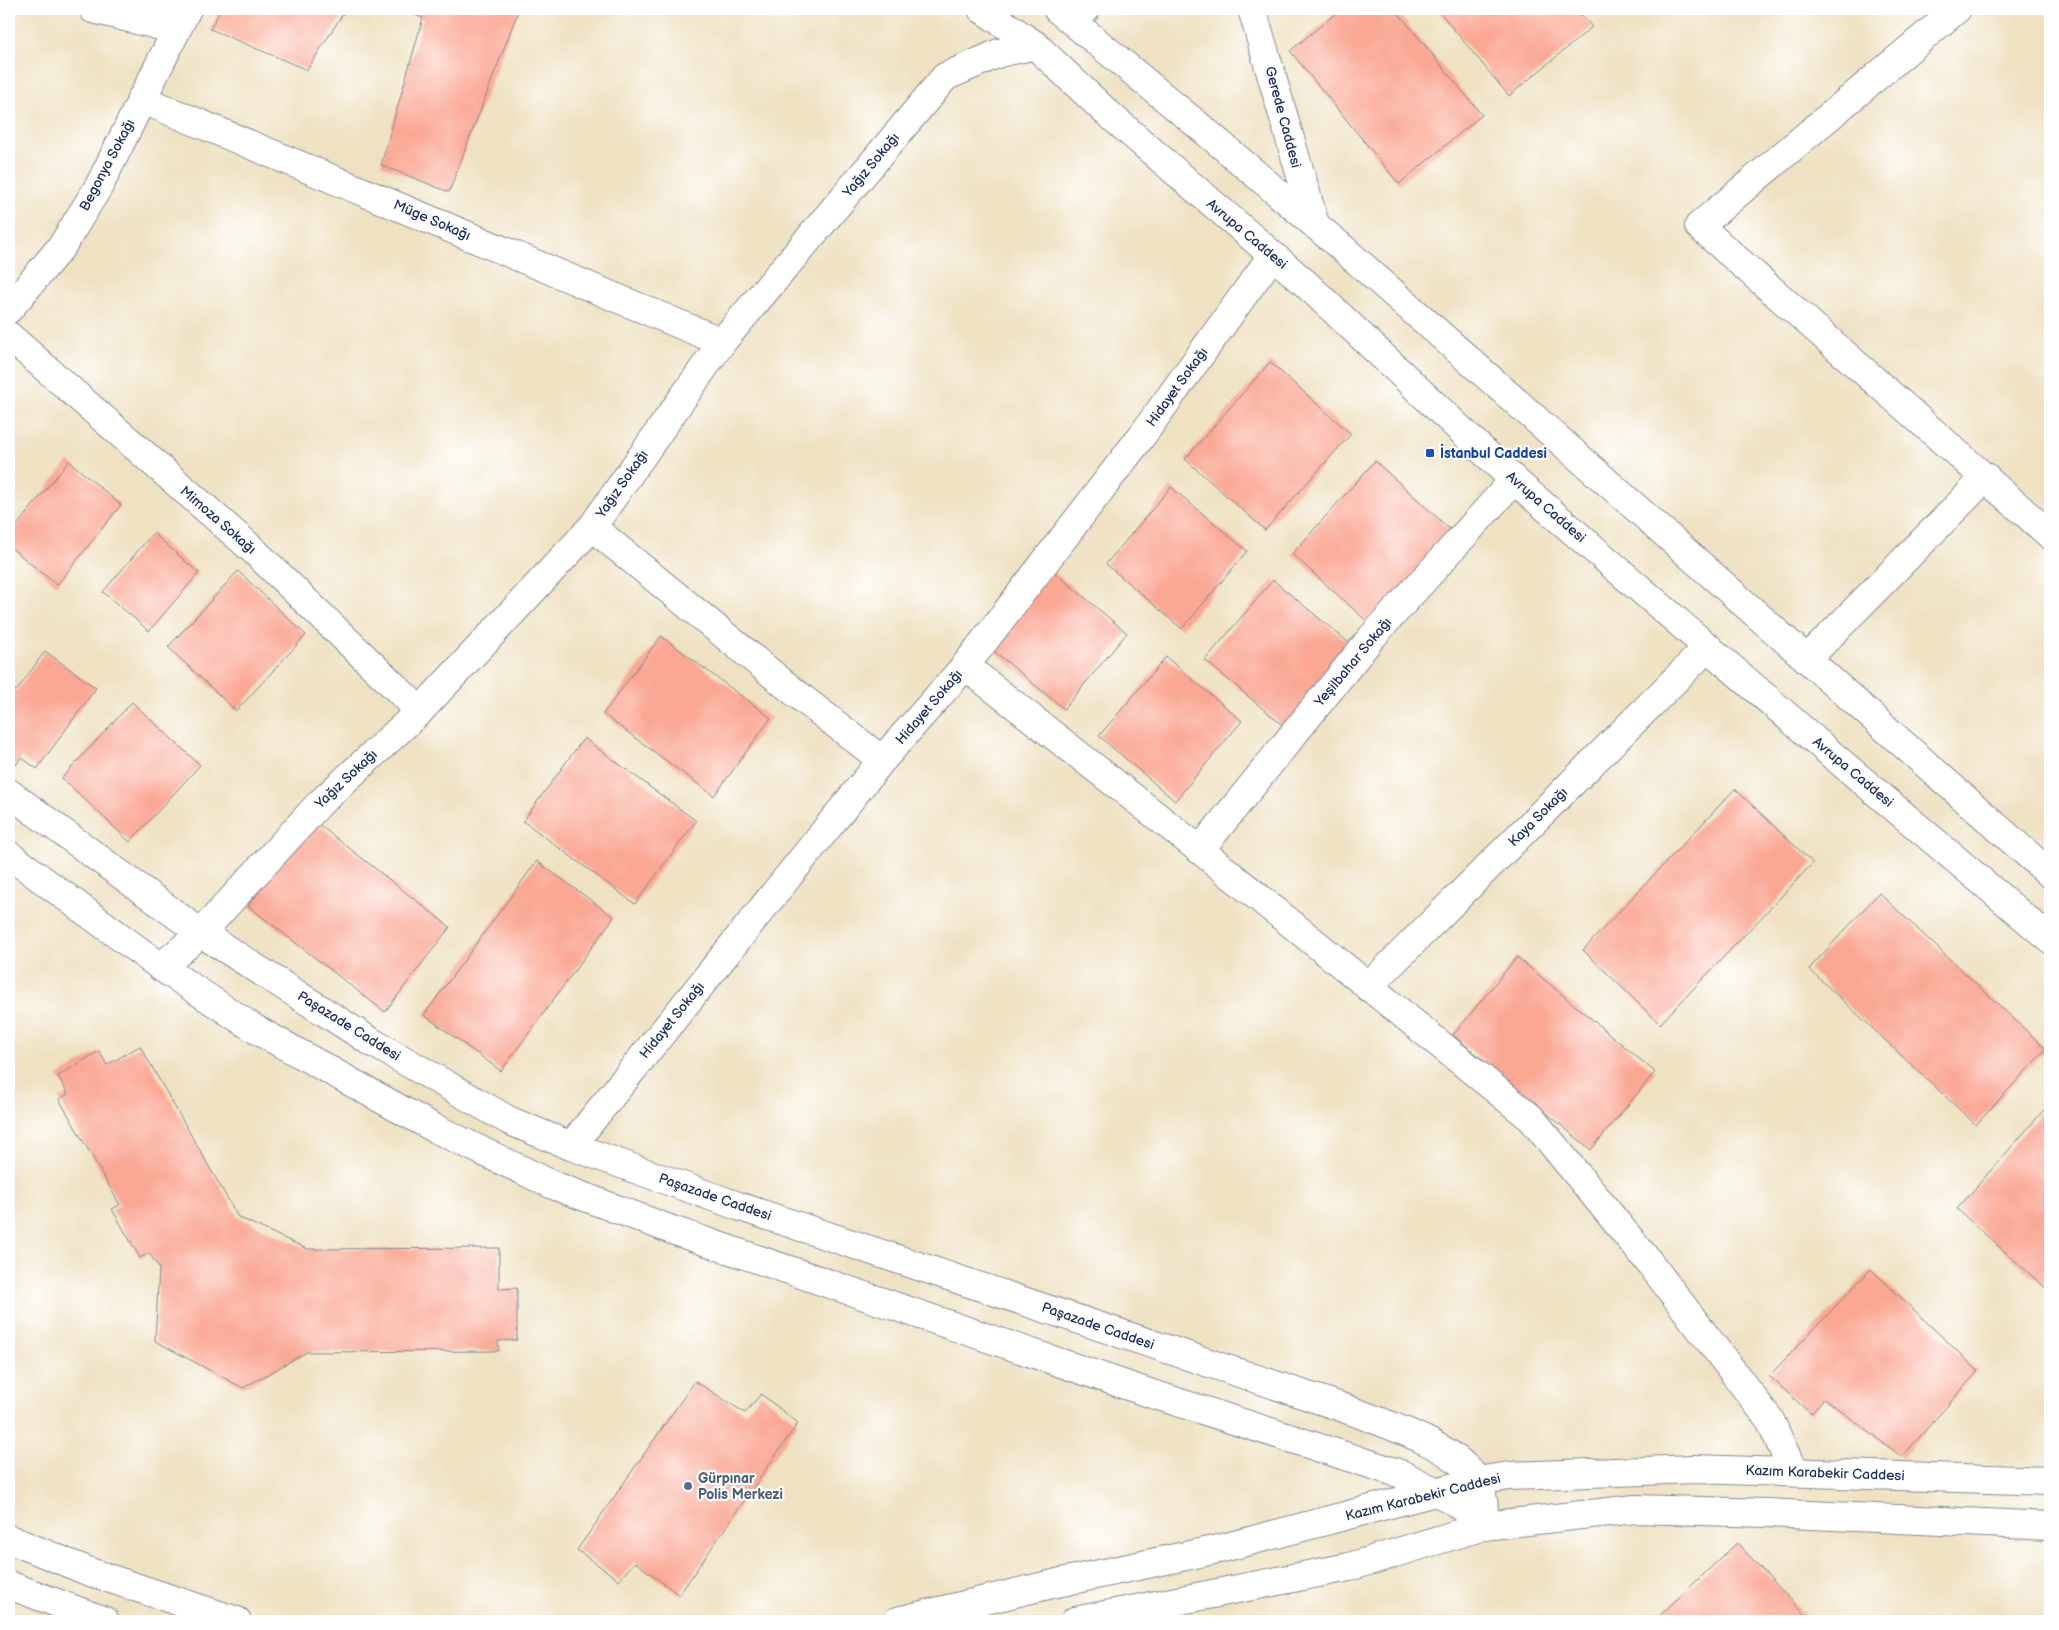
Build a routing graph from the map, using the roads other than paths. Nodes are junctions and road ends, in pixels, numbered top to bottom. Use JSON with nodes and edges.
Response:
{"nodes":[{"id":1,"x":93,"y":9,"type":"edge"},
{"id":2,"x":982,"y":9,"type":"edge"},
{"id":3,"x":1252,"y":9,"type":"edge"},
{"id":4,"x":1957,"y":9,"type":"edge"},
{"id":5,"x":1069,"y":10,"type":"edge"},
{"id":6,"x":181,"y":19,"type":"edge"},
{"id":7,"x":1035,"y":45,"type":"junction"},
{"id":8,"x":141,"y":100,"type":"junction"},
{"id":9,"x":1315,"y":224,"type":"junction"},
{"id":10,"x":1272,"y":256,"type":"junction"},
{"id":11,"x":9,"y":309,"type":"edge"},
{"id":12,"x":9,"y":336,"type":"edge"},
{"id":13,"x":722,"y":342,"type":"junction"},
{"id":14,"x":1986,"y":477,"type":"junction"},
{"id":15,"x":1514,"y":480,"type":"junction"},
{"id":16,"x":592,"y":527,"type":"junction"},
{"id":17,"x":2050,"y":535,"type":"edge"},
{"id":18,"x":1708,"y":647,"type":"junction"},
{"id":19,"x":1807,"y":659,"type":"junction"},
{"id":20,"x":965,"y":666,"type":"junction"},
{"id":21,"x":420,"y":711,"type":"junction"},
{"id":22,"x":882,"y":760,"type":"junction"},
{"id":23,"x":9,"y":792,"type":"edge"},
{"id":24,"x":1200,"y":850,"type":"junction"},
{"id":25,"x":9,"y":855,"type":"edge"},
{"id":26,"x":2050,"y":874,"type":"edge"},
{"id":27,"x":200,"y":932,"type":"junction"},
{"id":28,"x":2050,"y":939,"type":"edge"},
{"id":29,"x":161,"y":967,"type":"junction"},
{"id":30,"x":1368,"y":987,"type":"junction"},
{"id":31,"x":571,"y":1146,"type":"junction"},
{"id":32,"x":1793,"y":1471,"type":"junction"},
{"id":33,"x":2050,"y":1481,"type":"edge"},
{"id":34,"x":1477,"y":1482,"type":"junction"},
{"id":35,"x":1437,"y":1492,"type":"junction"},
{"id":36,"x":1484,"y":1526,"type":"junction"},
{"id":37,"x":2050,"y":1526,"type":"edge"},
{"id":38,"x":9,"y":1539,"type":"edge"},
{"id":39,"x":9,"y":1585,"type":"edge"},
{"id":40,"x":105,"y":1621,"type":"edge"},
{"id":41,"x":237,"y":1621,"type":"edge"},
{"id":42,"x":897,"y":1621,"type":"edge"},
{"id":43,"x":1075,"y":1621,"type":"edge"}],
"edges":[{"from":1,"to":6,"type":"street"},
{"from":2,"to":7,"type":"street","name":"Avrupa Caddesi"},
{"from":3,"to":9,"type":"street","name":"Gerede Caddesi"},
{"from":4,"to":14,"type":"street"},
{"from":5,"to":7,"type":"street"},
{"from":5,"to":9,"type":"street"},
{"from":6,"to":8,"type":"street","name":"Begonya Sokağı"},
{"from":7,"to":10,"type":"street","name":"Avrupa Caddesi"},
{"from":7,"to":13,"type":"street","name":"Yağız Sokağı"},
{"from":8,"to":11,"type":"street","name":"Begonya Sokağı"},
{"from":8,"to":13,"type":"street","name":"Müge Sokağı"},
{"from":9,"to":19,"type":"street"},
{"from":10,"to":15,"type":"street","name":"Avrupa Caddesi"},
{"from":10,"to":20,"type":"street","name":"Hidayet Sokağı"},
{"from":12,"to":21,"type":"street","name":"Mimoza Sokağı"},
{"from":13,"to":16,"type":"street","name":"Yağız Sokağı"},
{"from":14,"to":17,"type":"street"},
{"from":14,"to":19,"type":"street"},
{"from":15,"to":18,"type":"street","name":"Avrupa Caddesi"},
{"from":15,"to":24,"type":"street","name":"Yeşilbahar Sokağı"},
{"from":16,"to":21,"type":"street","name":"Yağız Sokağı"},
{"from":16,"to":22,"type":"street"},
{"from":18,"to":28,"type":"street","name":"Avrupa Caddesi"},
{"from":18,"to":30,"type":"street","name":"Kaya Sokağı"},
{"from":19,"to":26,"type":"street"},
{"from":20,"to":22,"type":"street","name":"Hidayet Sokağı"},
{"from":20,"to":24,"type":"street"},
{"from":21,"to":27,"type":"street","name":"Yağız Sokağı"},
{"from":22,"to":31,"type":"street","name":"Hidayet Sokağı"},
{"from":23,"to":27,"type":"street","name":"Paşazade Caddesi"},
{"from":24,"to":30,"type":"street"},
{"from":25,"to":29,"type":"street"},
{"from":27,"to":29,"type":"street","name":"Yağız Sokağı"},
{"from":27,"to":31,"type":"street","name":"Paşazade Caddesi"},
{"from":29,"to":35,"type":"street"},
{"from":30,"to":32,"type":"street"},
{"from":31,"to":34,"type":"street","name":"Paşazade Caddesi"},
{"from":32,"to":33,"type":"street","name":"Kazım Karabekir Caddesi"},
{"from":32,"to":34,"type":"street","name":"Kazım Karabekir Caddesi"},
{"from":34,"to":35,"type":"street","name":"Kazım Karabekir Caddesi"},
{"from":34,"to":36,"type":"street"},
{"from":35,"to":36,"type":"street"},
{"from":35,"to":42,"type":"street","name":"Kazım Karabekir Caddesi"},
{"from":36,"to":37,"type":"street"},
{"from":36,"to":43,"type":"street"},
{"from":38,"to":41,"type":"street"},
{"from":39,"to":40,"type":"street"}]}
